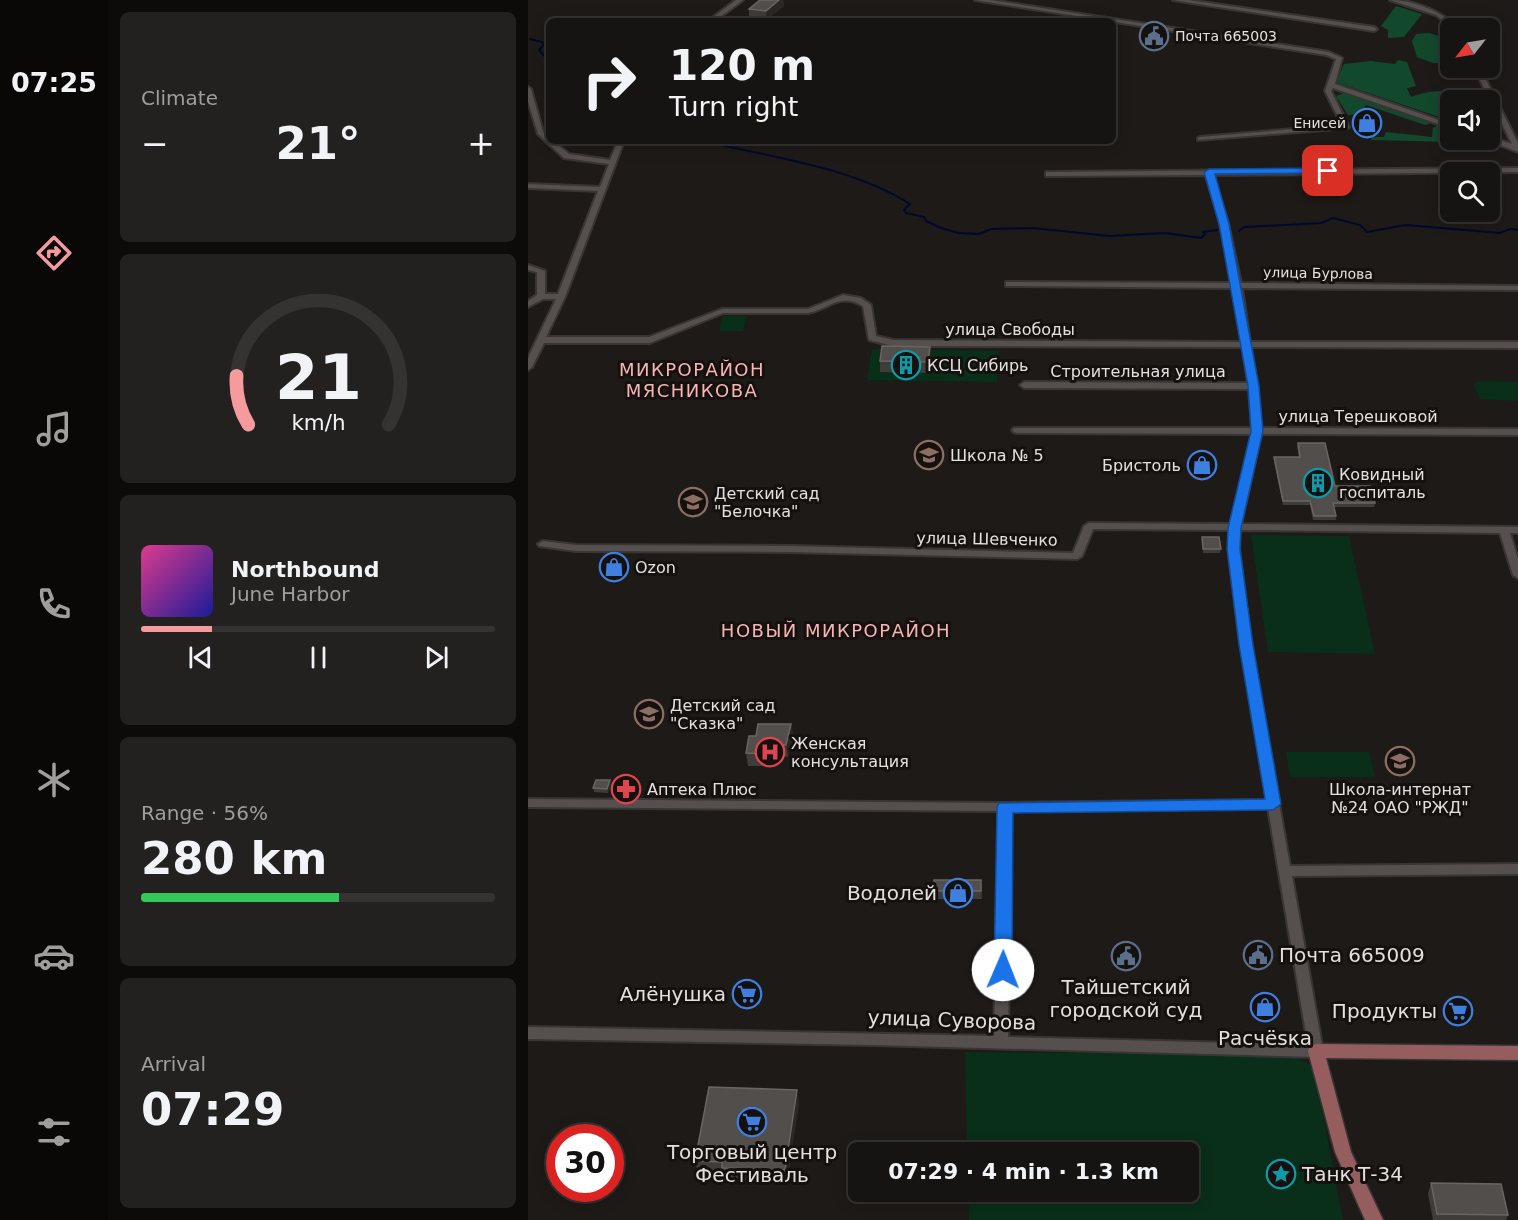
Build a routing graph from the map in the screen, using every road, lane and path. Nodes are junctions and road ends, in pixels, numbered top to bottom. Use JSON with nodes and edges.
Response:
{"nodes":[{"id":1,"x":740,"y":0,"type":"edge"},
{"id":2,"x":978,"y":0,"type":"edge"},
{"id":3,"x":1176,"y":0,"type":"edge"},
{"id":4,"x":1395,"y":0,"type":"edge"},
{"id":5,"x":715,"y":18,"type":"edge"},
{"id":6,"x":1097,"y":18,"type":"edge"},
{"id":7,"x":1443,"y":18,"type":"edge"},
{"id":8,"x":1116,"y":21,"type":"edge"},
{"id":9,"x":1374,"y":29,"type":"dead end"},
{"id":10,"x":1482,"y":78,"type":"edge"},
{"id":11,"x":1331,"y":85,"type":"junction"},
{"id":12,"x":528,"y":89,"type":"edge"},
{"id":13,"x":1440,"y":123,"type":"edge"},
{"id":14,"x":546,"y":139,"type":"edge"},
{"id":15,"x":1200,"y":139,"type":"dead end"},
{"id":16,"x":1500,"y":143,"type":"edge"},
{"id":17,"x":553,"y":144,"type":"edge"},
{"id":18,"x":620,"y":144,"type":"edge"},
{"id":19,"x":1518,"y":149,"type":"edge"},
{"id":20,"x":613,"y":162,"type":"junction"},
{"id":21,"x":1518,"y":170,"type":"edge"},
{"id":22,"x":1209,"y":172,"type":"junction"},
{"id":23,"x":1049,"y":174,"type":"dead end"},
{"id":24,"x":528,"y":186,"type":"edge"},
{"id":25,"x":602,"y":189,"type":"junction"},
{"id":26,"x":528,"y":267,"type":"edge"},
{"id":27,"x":1009,"y":284,"type":"dead end"},
{"id":28,"x":1237,"y":285,"type":"junction"},
{"id":29,"x":1518,"y":288,"type":"edge"},
{"id":30,"x":541,"y":296,"type":"junction"},
{"id":31,"x":561,"y":297,"type":"junction"},
{"id":32,"x":528,"y":305,"type":"edge"},
{"id":33,"x":542,"y":340,"type":"junction"},
{"id":34,"x":1518,"y":345,"type":"edge"},
{"id":35,"x":1247,"y":346,"type":"junction"},
{"id":36,"x":528,"y":367,"type":"edge"},
{"id":37,"x":1024,"y":385,"type":"dead end"},
{"id":38,"x":1253,"y":386,"type":"junction"},
{"id":39,"x":1017,"y":430,"type":"dead end"},
{"id":40,"x":1257,"y":431,"type":"junction"},
{"id":41,"x":1518,"y":432,"type":"edge"},
{"id":42,"x":1234,"y":528,"type":"junction"},
{"id":43,"x":1504,"y":530,"type":"junction"},
{"id":44,"x":1518,"y":530,"type":"edge"},
{"id":45,"x":543,"y":544,"type":"dead end"},
{"id":46,"x":1518,"y":575,"type":"edge"},
{"id":47,"x":528,"y":803,"type":"edge"},
{"id":48,"x":1273,"y":804,"type":"junction"},
{"id":49,"x":1005,"y":807,"type":"junction"},
{"id":50,"x":1518,"y":869,"type":"edge"},
{"id":51,"x":1286,"y":871,"type":"junction"},
{"id":52,"x":528,"y":1033,"type":"edge"},
{"id":53,"x":1001,"y":1043,"type":"junction"},
{"id":54,"x":1316,"y":1051,"type":"junction"},
{"id":55,"x":1518,"y":1053,"type":"edge"},
{"id":56,"x":1374,"y":1220,"type":"edge"}],
"edges":[{"from":1,"to":5,"type":"street"},
{"from":2,"to":6,"type":"street"},
{"from":3,"to":9,"type":"street"},
{"from":4,"to":7,"type":"street"},
{"from":8,"to":11,"type":"street"},
{"from":10,"to":19,"type":"street"},
{"from":11,"to":13,"type":"street"},
{"from":11,"to":15,"type":"street"},
{"from":12,"to":14,"type":"street"},
{"from":16,"to":19,"type":"street"},
{"from":17,"to":20,"type":"street"},
{"from":18,"to":20,"type":"street"},
{"from":20,"to":25,"type":"street"},
{"from":21,"to":22,"type":"street"},
{"from":22,"to":23,"type":"street"},
{"from":22,"to":28,"type":"street"},
{"from":24,"to":25,"type":"street"},
{"from":25,"to":31,"type":"street"},
{"from":26,"to":30,"type":"street"},
{"from":27,"to":28,"type":"street","name":"улица Бурлова"},
{"from":28,"to":29,"type":"street","name":"улица Бурлова"},
{"from":28,"to":35,"type":"street"},
{"from":30,"to":31,"type":"street"},
{"from":30,"to":32,"type":"street"},
{"from":31,"to":33,"type":"street"},
{"from":33,"to":35,"type":"street","name":"улица Свободы"},
{"from":33,"to":36,"type":"street"},
{"from":34,"to":35,"type":"street","name":"улица Свободы"},
{"from":35,"to":38,"type":"street"},
{"from":37,"to":38,"type":"street","name":"Строительная улица"},
{"from":38,"to":40,"type":"street"},
{"from":39,"to":40,"type":"street","name":"улица Терешковой"},
{"from":40,"to":41,"type":"street","name":"улица Терешковой"},
{"from":40,"to":42,"type":"street"},
{"from":42,"to":43,"type":"street","name":"улица Шевченко"},
{"from":42,"to":45,"type":"street","name":"улица Шевченко"},
{"from":42,"to":48,"type":"street"},
{"from":43,"to":44,"type":"street","name":"улица Шевченко"},
{"from":43,"to":46,"type":"street"},
{"from":47,"to":49,"type":"street"},
{"from":48,"to":49,"type":"street"},
{"from":48,"to":51,"type":"street"},
{"from":49,"to":53,"type":"street"},
{"from":50,"to":51,"type":"street"},
{"from":51,"to":54,"type":"street"},
{"from":52,"to":53,"type":"street","name":"улица Суворова"},
{"from":53,"to":54,"type":"street","name":"улица Суворова"},
{"from":54,"to":55,"type":"main road","name":"улица Суворова"},
{"from":54,"to":56,"type":"main road"}]}
